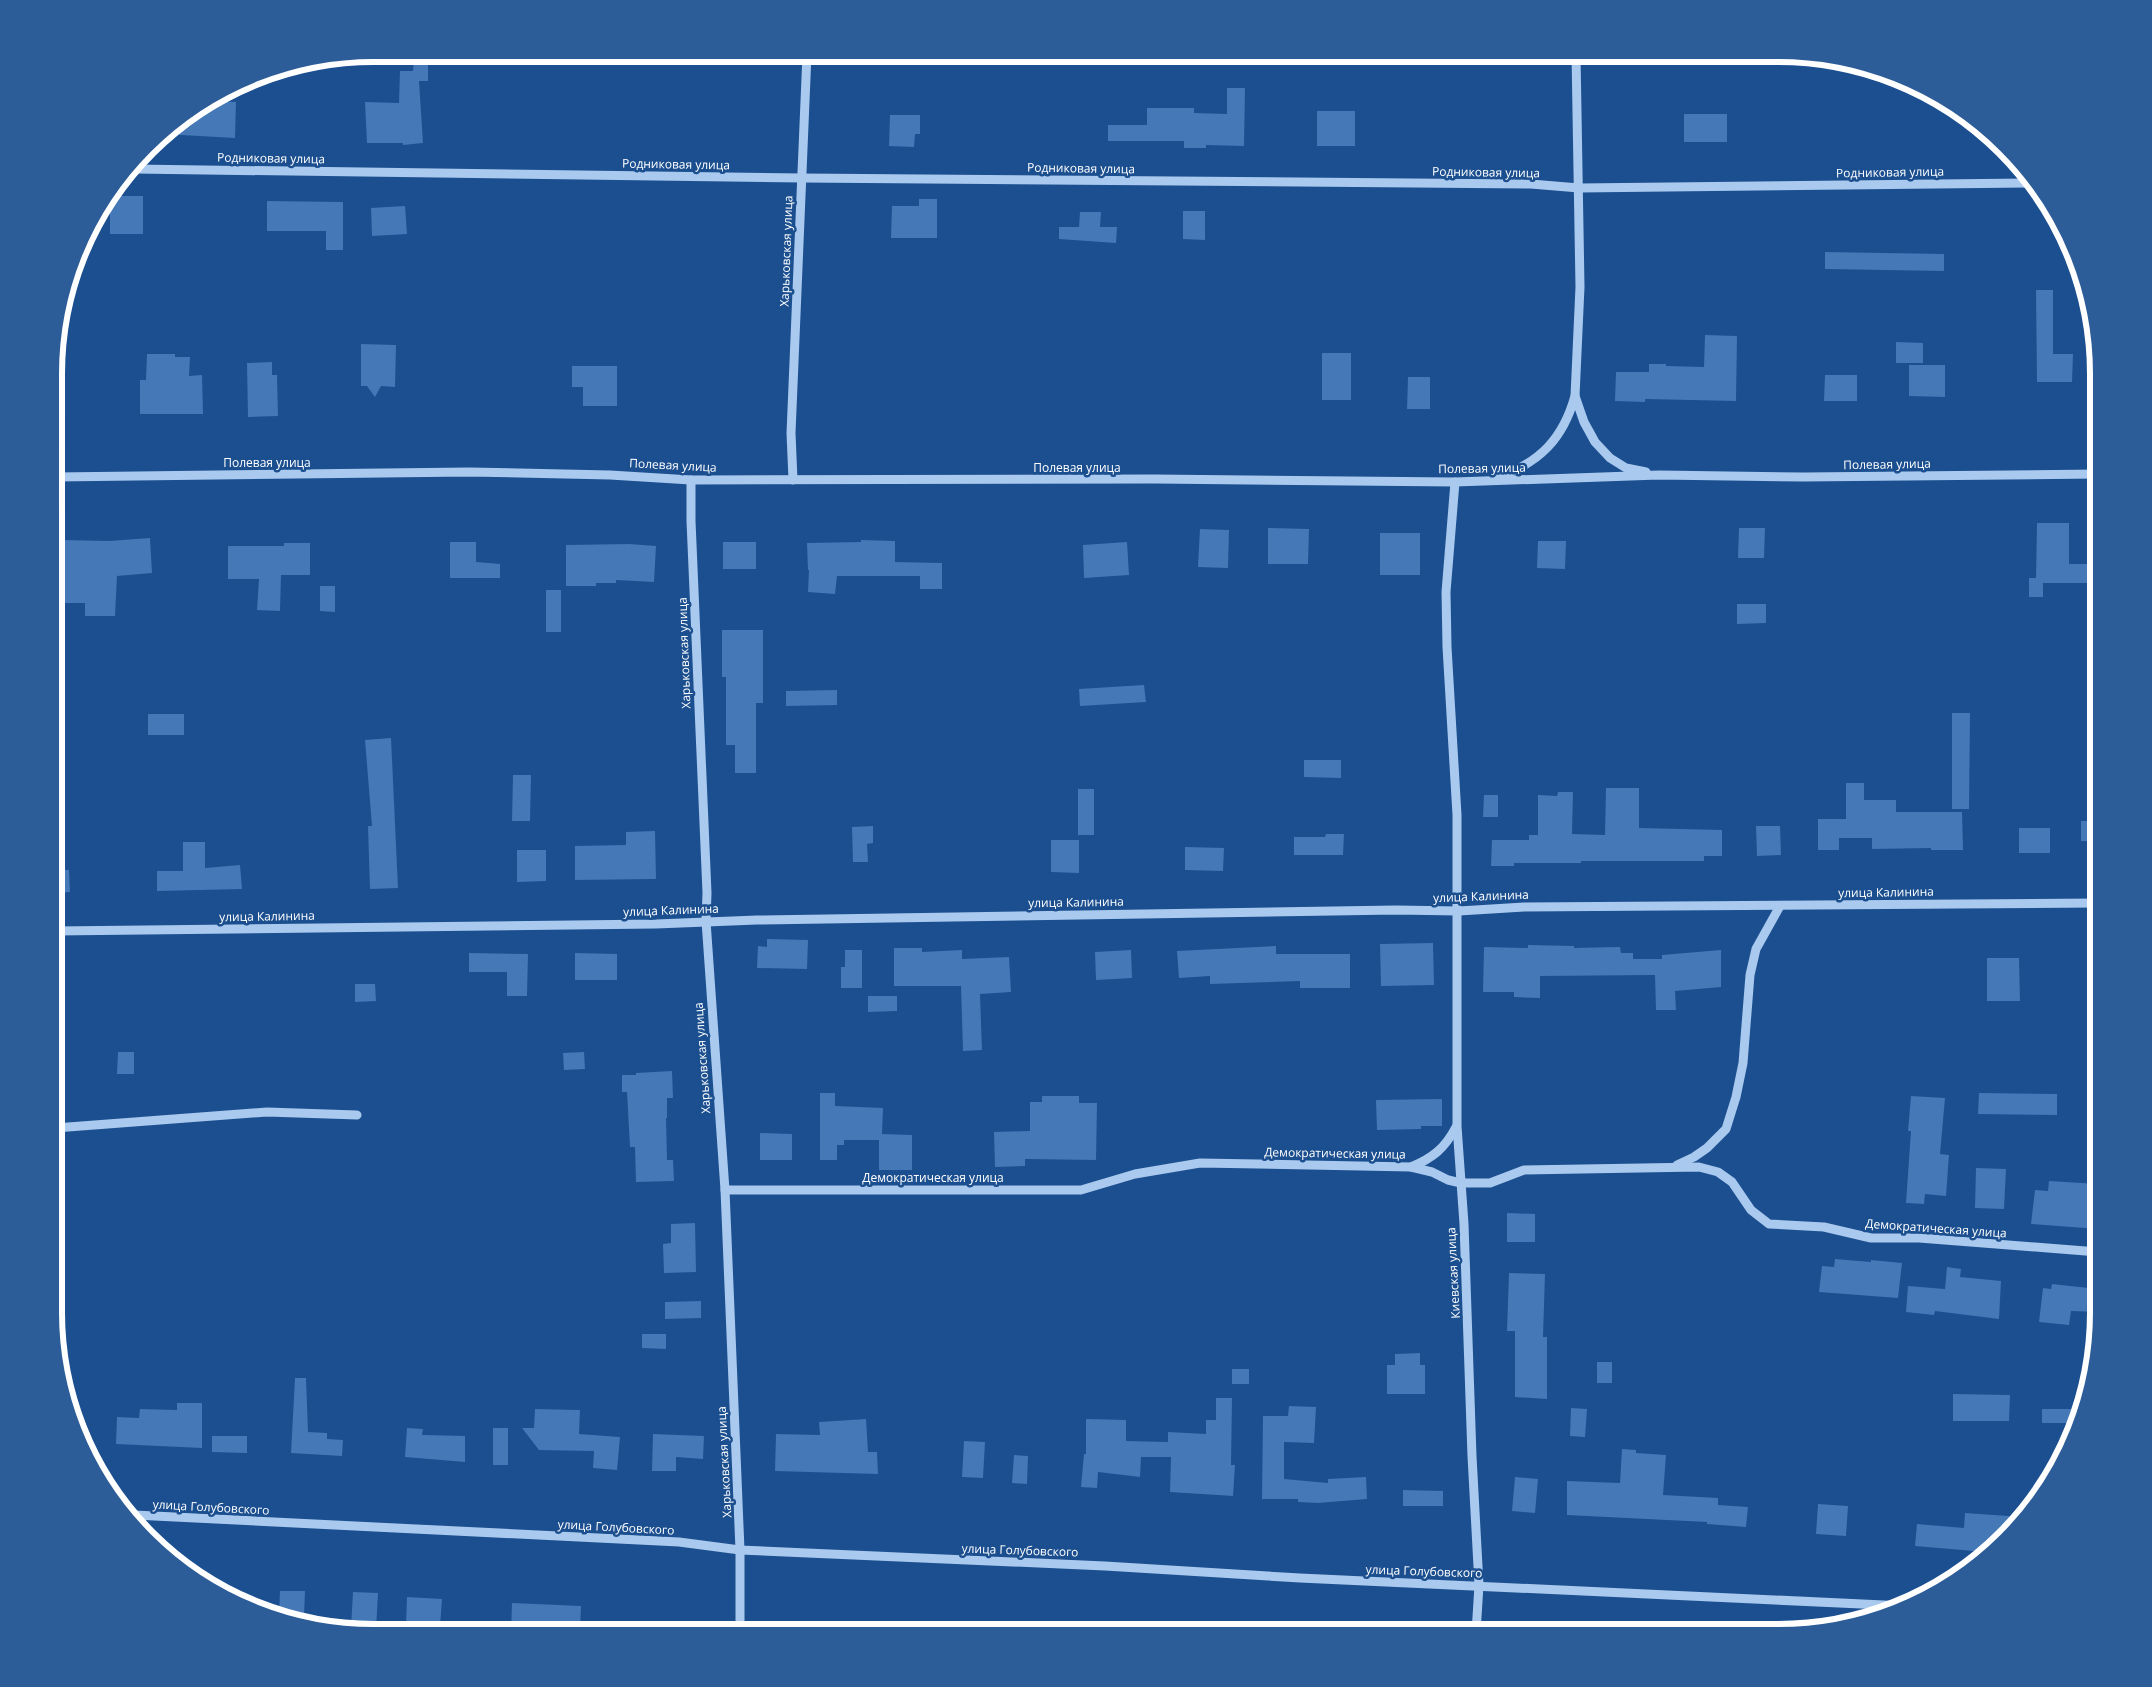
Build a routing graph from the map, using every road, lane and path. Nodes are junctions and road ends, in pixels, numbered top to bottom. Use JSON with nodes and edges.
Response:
{"nodes":[{"id":1,"x":807,"y":62,"type":"edge"},
{"id":2,"x":1576,"y":62,"type":"edge"},
{"id":3,"x":140,"y":169,"type":"edge"},
{"id":4,"x":802,"y":178,"type":"junction"},
{"id":5,"x":2023,"y":183,"type":"edge"},
{"id":6,"x":1579,"y":188,"type":"junction"},
{"id":7,"x":1575,"y":396,"type":"junction"},
{"id":8,"x":2090,"y":474,"type":"edge"},
{"id":9,"x":1658,"y":475,"type":"junction"},
{"id":10,"x":62,"y":476,"type":"edge"},
{"id":11,"x":691,"y":480,"type":"junction"},
{"id":12,"x":793,"y":480,"type":"junction"},
{"id":13,"x":1490,"y":480,"type":"junction"},
{"id":14,"x":1455,"y":482,"type":"junction"},
{"id":15,"x":2090,"y":903,"type":"edge"},
{"id":16,"x":1780,"y":906,"type":"junction"},
{"id":17,"x":1458,"y":911,"type":"junction"},
{"id":18,"x":706,"y":922,"type":"junction"},
{"id":19,"x":62,"y":931,"type":"edge"},
{"id":20,"x":357,"y":1114,"type":"dead end"},
{"id":21,"x":1457,"y":1126,"type":"junction"},
{"id":22,"x":62,"y":1127,"type":"edge"},
{"id":23,"x":1411,"y":1167,"type":"junction"},
{"id":24,"x":1672,"y":1167,"type":"junction"},
{"id":25,"x":1461,"y":1183,"type":"junction"},
{"id":26,"x":725,"y":1190,"type":"junction"},
{"id":27,"x":2090,"y":1251,"type":"edge"},
{"id":28,"x":138,"y":1515,"type":"edge"},
{"id":29,"x":740,"y":1550,"type":"junction"},
{"id":30,"x":1479,"y":1585,"type":"junction"},
{"id":31,"x":1886,"y":1605,"type":"edge"},
{"id":32,"x":740,"y":1624,"type":"edge"},
{"id":33,"x":1477,"y":1624,"type":"edge"}],
"edges":[{"from":1,"to":4,"type":"street","name":"Харьковская улица"},
{"from":2,"to":6,"type":"street"},
{"from":3,"to":4,"type":"street","name":"Родниковая улица"},
{"from":4,"to":6,"type":"street","name":"Родниковая улица"},
{"from":4,"to":12,"type":"street","name":"Харьковская улица"},
{"from":5,"to":6,"type":"street","name":"Родниковая улица"},
{"from":6,"to":7,"type":"street"},
{"from":7,"to":9,"type":"street"},
{"from":7,"to":13,"type":"street"},
{"from":8,"to":9,"type":"street","name":"Полевая улица"},
{"from":9,"to":13,"type":"street","name":"Полевая улица"},
{"from":10,"to":11,"type":"street","name":"Полевая улица"},
{"from":11,"to":12,"type":"street","name":"Полевая улица"},
{"from":11,"to":18,"type":"street","name":"Харьковская улица"},
{"from":12,"to":14,"type":"street","name":"Полевая улица"},
{"from":13,"to":14,"type":"street","name":"Полевая улица"},
{"from":14,"to":17,"type":"street","name":"Киевская улица"},
{"from":15,"to":16,"type":"street","name":"улица Калинина"},
{"from":16,"to":17,"type":"street","name":"улица Калинина"},
{"from":16,"to":24,"type":"street"},
{"from":17,"to":18,"type":"street","name":"улица Калинина"},
{"from":17,"to":21,"type":"street","name":"Киевская улица"},
{"from":18,"to":19,"type":"street","name":"улица Калинина"},
{"from":18,"to":26,"type":"street","name":"Харьковская улица"},
{"from":20,"to":22,"type":"street"},
{"from":21,"to":23,"type":"street"},
{"from":21,"to":25,"type":"street","name":"Киевская улица"},
{"from":23,"to":25,"type":"street","name":"Демократическая улица"},
{"from":23,"to":26,"type":"street","name":"Демократическая улица"},
{"from":24,"to":25,"type":"street","name":"Демократическая улица"},
{"from":24,"to":27,"type":"street","name":"Демократическая улица"},
{"from":25,"to":30,"type":"street","name":"Киевская улица"},
{"from":26,"to":29,"type":"street","name":"Харьковская улица"},
{"from":28,"to":29,"type":"street","name":"улица Голубовского"},
{"from":29,"to":30,"type":"street","name":"улица Голубовского"},
{"from":29,"to":32,"type":"street","name":"Харьковская улица"},
{"from":30,"to":31,"type":"street","name":"улица Голубовского"},
{"from":30,"to":33,"type":"street","name":"Киевская улица"}]}
